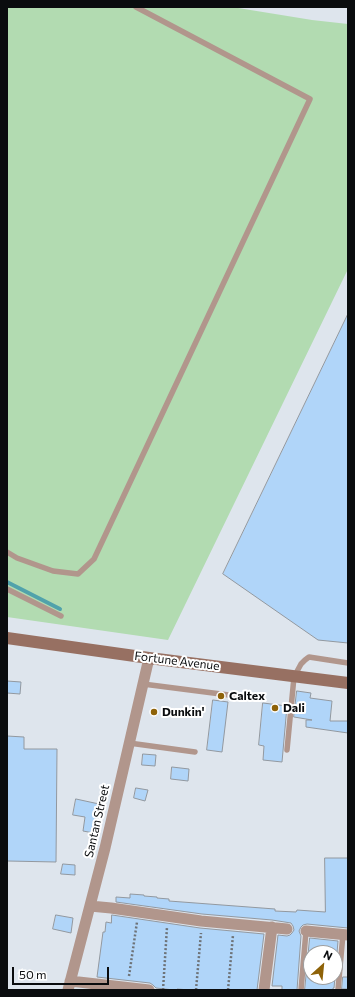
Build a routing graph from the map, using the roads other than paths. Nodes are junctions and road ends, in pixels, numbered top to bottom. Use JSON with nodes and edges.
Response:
{"nodes":[{"id":1,"x":136,"y":7,"type":"edge"},
{"id":2,"x":7,"y":552,"type":"edge"},
{"id":3,"x":7,"y":589,"type":"edge"},
{"id":4,"x":61,"y":616,"type":"dead end"},
{"id":5,"x":7,"y":638,"type":"edge"},
{"id":6,"x":149,"y":658,"type":"junction"},
{"id":7,"x":348,"y":663,"type":"edge"},
{"id":8,"x":294,"y":677,"type":"junction"},
{"id":9,"x":348,"y":683,"type":"edge"},
{"id":10,"x":143,"y":684,"type":"junction"},
{"id":11,"x":252,"y":698,"type":"dead end"},
{"id":12,"x":129,"y":743,"type":"junction"},
{"id":13,"x":287,"y":750,"type":"dead end"},
{"id":14,"x":195,"y":752,"type":"dead end"},
{"id":15,"x":90,"y":906,"type":"junction"},
{"id":16,"x":272,"y":927,"type":"junction"},
{"id":17,"x":287,"y":929,"type":"dead end"},
{"id":18,"x":306,"y":931,"type":"joint"},
{"id":19,"x":345,"y":934,"type":"edge"},
{"id":20,"x":69,"y":985,"type":"edge"},
{"id":21,"x":149,"y":990,"type":"edge"},
{"id":22,"x":264,"y":990,"type":"edge"},
{"id":23,"x":301,"y":990,"type":"edge"},
{"id":24,"x":338,"y":990,"type":"edge"}],
"edges":[{"from":1,"to":2,"type":"lane"},
{"from":3,"to":4,"type":"lane"},
{"from":5,"to":6,"type":"main road","name":"Fortune Avenue"},
{"from":6,"to":8,"type":"main road","name":"Fortune Avenue"},
{"from":6,"to":10,"type":"street","name":"Santan Street"},
{"from":7,"to":8,"type":"lane"},
{"from":8,"to":9,"type":"main road","name":"Fortune Avenue"},
{"from":8,"to":13,"type":"lane"},
{"from":10,"to":11,"type":"lane"},
{"from":10,"to":12,"type":"street","name":"Santan Street"},
{"from":12,"to":14,"type":"lane"},
{"from":12,"to":15,"type":"street","name":"Santan Street"},
{"from":15,"to":16,"type":"street"},
{"from":15,"to":20,"type":"street","name":"Santan Street"},
{"from":16,"to":17,"type":"street"},
{"from":16,"to":22,"type":"street"},
{"from":18,"to":19,"type":"street"},
{"from":18,"to":23,"type":"lane"},
{"from":19,"to":24,"type":"lane"},
{"from":20,"to":21,"type":"street"}]}
